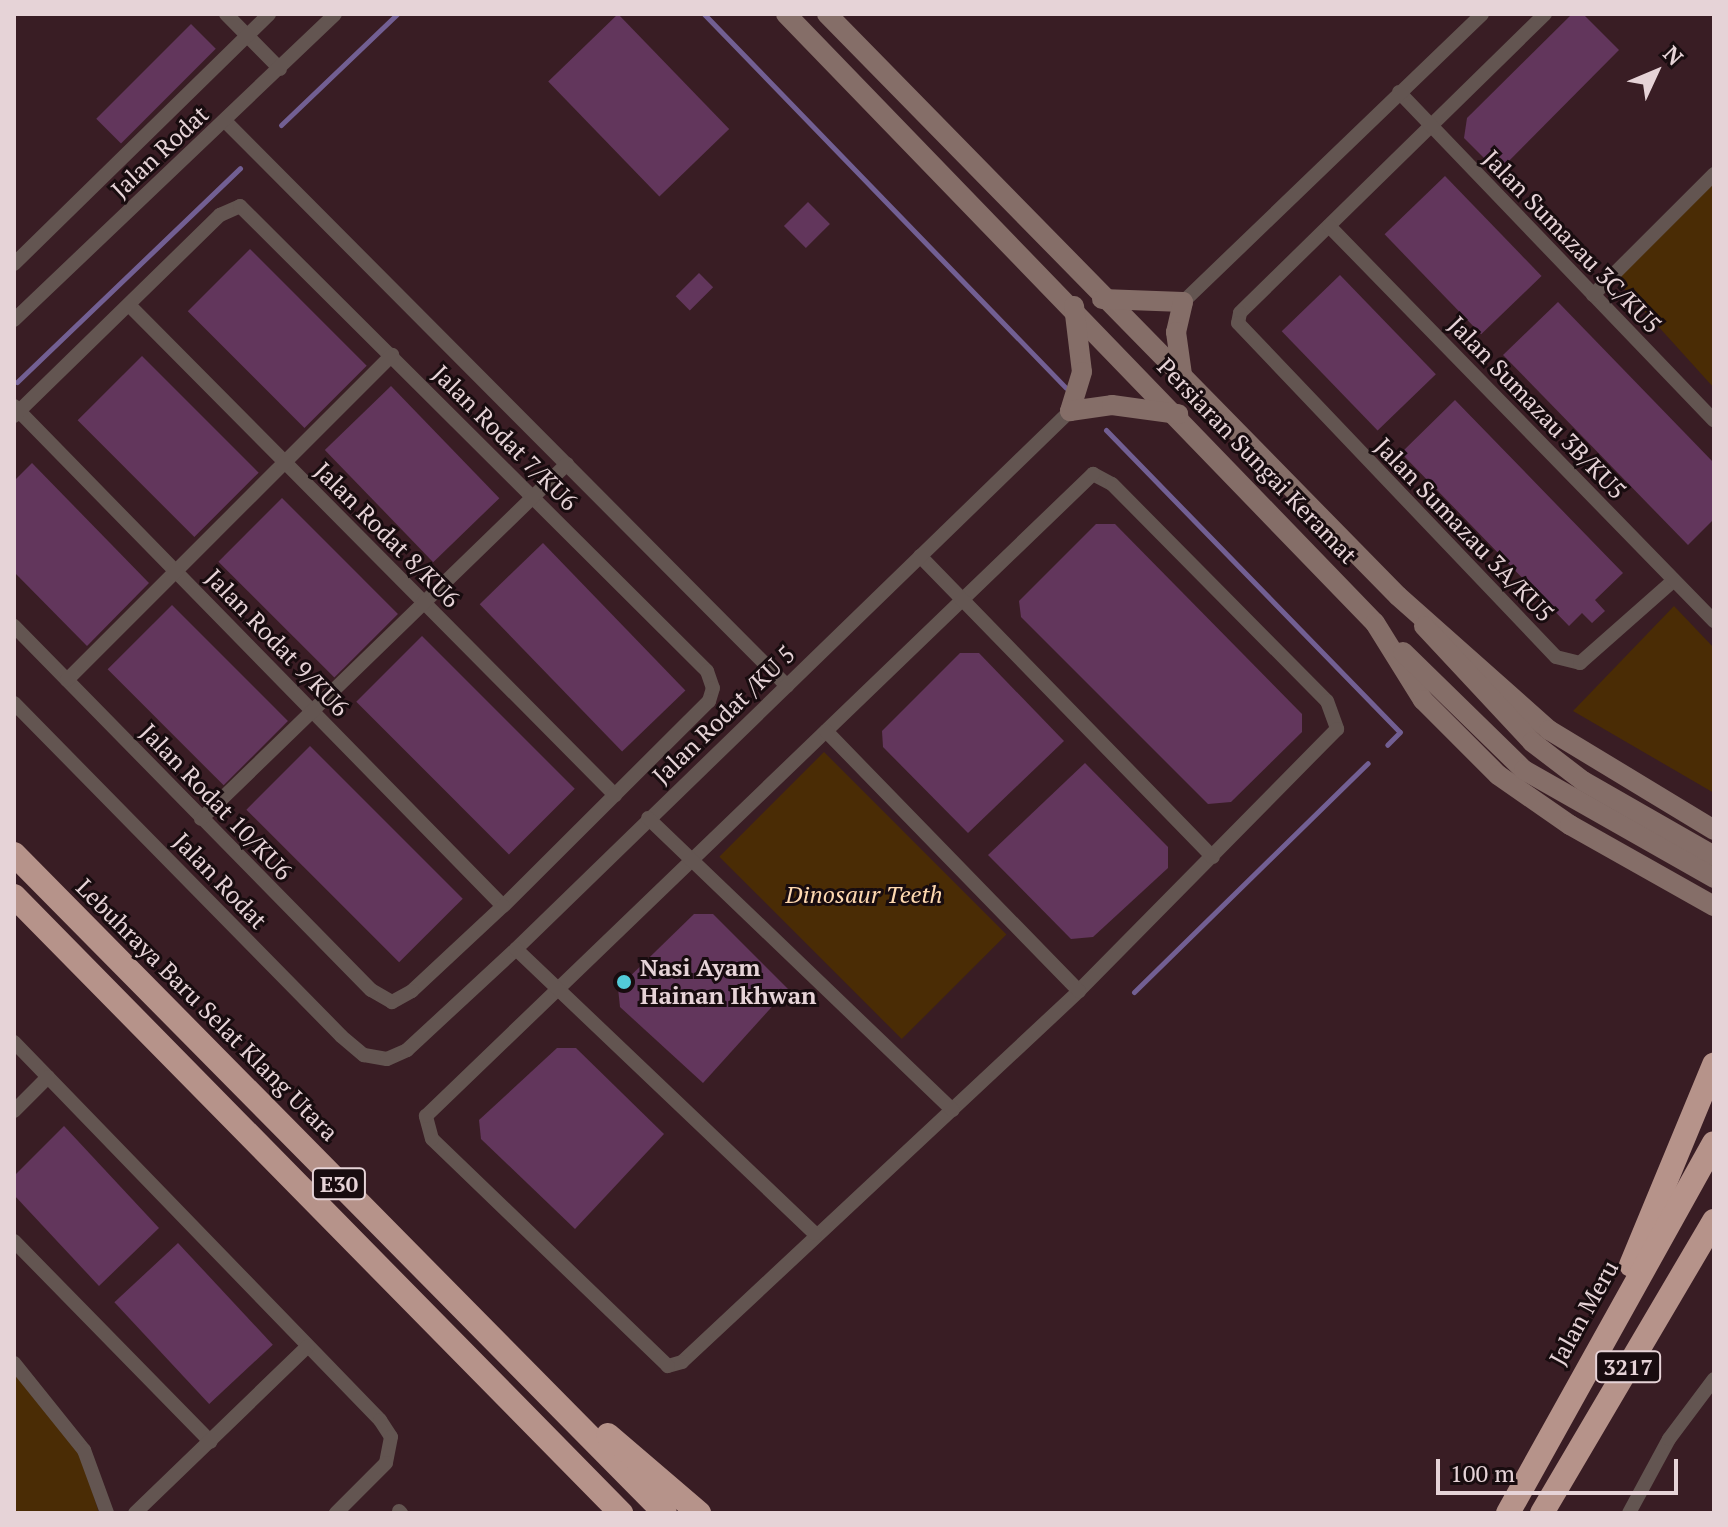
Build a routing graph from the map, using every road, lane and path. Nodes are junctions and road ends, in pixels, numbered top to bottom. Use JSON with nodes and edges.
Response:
{"nodes":[{"id":1,"x":226,"y":14,"type":"edge"},
{"id":2,"x":269,"y":14,"type":"edge"},
{"id":3,"x":335,"y":14,"type":"edge"},
{"id":4,"x":786,"y":14,"type":"edge"},
{"id":5,"x":827,"y":14,"type":"edge"},
{"id":6,"x":1482,"y":14,"type":"edge"},
{"id":7,"x":1545,"y":14,"type":"edge"},
{"id":8,"x":247,"y":35,"type":"junction"},
{"id":9,"x":858,"y":45,"type":"junction"},
{"id":10,"x":280,"y":69,"type":"junction"},
{"id":11,"x":853,"y":83,"type":"junction"},
{"id":12,"x":1399,"y":92,"type":"junction"},
{"id":13,"x":225,"y":121,"type":"junction"},
{"id":14,"x":1430,"y":126,"type":"junction"},
{"id":15,"x":1714,"y":174,"type":"edge"},
{"id":16,"x":1329,"y":226,"type":"junction"},
{"id":17,"x":14,"y":264,"type":"edge"},
{"id":18,"x":1593,"y":295,"type":"junction"},
{"id":19,"x":1102,"y":299,"type":"junction"},
{"id":20,"x":1183,"y":302,"type":"junction"},
{"id":21,"x":130,"y":306,"type":"junction"},
{"id":22,"x":1074,"y":306,"type":"junction"},
{"id":23,"x":14,"y":320,"type":"edge"},
{"id":24,"x":392,"y":355,"type":"junction"},
{"id":25,"x":1183,"y":382,"type":"junction"},
{"id":26,"x":16,"y":411,"type":"edge"},
{"id":27,"x":1070,"y":411,"type":"junction"},
{"id":28,"x":1178,"y":414,"type":"junction"},
{"id":29,"x":1714,"y":421,"type":"edge"},
{"id":30,"x":283,"y":463,"type":"junction"},
{"id":31,"x":567,"y":464,"type":"junction"},
{"id":32,"x":533,"y":498,"type":"junction"},
{"id":33,"x":920,"y":556,"type":"junction"},
{"id":34,"x":175,"y":571,"type":"junction"},
{"id":35,"x":1674,"y":580,"type":"junction"},
{"id":36,"x":959,"y":596,"type":"junction"},
{"id":37,"x":1401,"y":598,"type":"junction"},
{"id":38,"x":425,"y":603,"type":"junction"},
{"id":39,"x":1714,"y":621,"type":"edge"},
{"id":40,"x":1375,"y":623,"type":"junction"},
{"id":41,"x":14,"y":626,"type":"edge"},
{"id":42,"x":67,"y":680,"type":"junction"},
{"id":43,"x":787,"y":686,"type":"junction"},
{"id":44,"x":14,"y":703,"type":"edge"},
{"id":45,"x":313,"y":711,"type":"junction"},
{"id":46,"x":826,"y":731,"type":"junction"},
{"id":47,"x":615,"y":795,"type":"junction"},
{"id":48,"x":648,"y":818,"type":"junction"},
{"id":49,"x":201,"y":819,"type":"junction"},
{"id":50,"x":1714,"y":830,"type":"edge"},
{"id":51,"x":14,"y":854,"type":"edge"},
{"id":52,"x":1714,"y":856,"type":"edge"},
{"id":53,"x":1213,"y":857,"type":"junction"},
{"id":54,"x":693,"y":862,"type":"junction"},
{"id":55,"x":1714,"y":878,"type":"edge"},
{"id":56,"x":14,"y":896,"type":"edge"},
{"id":57,"x":503,"y":906,"type":"junction"},
{"id":58,"x":1714,"y":906,"type":"edge"},
{"id":59,"x":516,"y":949,"type":"junction"},
{"id":60,"x":557,"y":990,"type":"junction"},
{"id":61,"x":1079,"y":991,"type":"junction"},
{"id":62,"x":14,"y":1042,"type":"edge"},
{"id":63,"x":407,"y":1050,"type":"joint"},
{"id":64,"x":1714,"y":1065,"type":"edge"},
{"id":65,"x":48,"y":1077,"type":"junction"},
{"id":66,"x":953,"y":1110,"type":"junction"},
{"id":67,"x":14,"y":1111,"type":"edge"},
{"id":68,"x":1714,"y":1143,"type":"edge"},
{"id":69,"x":1714,"y":1221,"type":"edge"},
{"id":70,"x":345,"y":1234,"type":"junction"},
{"id":71,"x":815,"y":1234,"type":"junction"},
{"id":72,"x":14,"y":1241,"type":"edge"},
{"id":73,"x":1618,"y":1305,"type":"junction"},
{"id":74,"x":308,"y":1346,"type":"junction"},
{"id":75,"x":501,"y":1347,"type":"junction"},
{"id":76,"x":14,"y":1363,"type":"edge"},
{"id":77,"x":1714,"y":1379,"type":"edge"},
{"id":78,"x":211,"y":1442,"type":"junction"},
{"id":79,"x":107,"y":1513,"type":"edge"},
{"id":80,"x":135,"y":1513,"type":"edge"},
{"id":81,"x":336,"y":1513,"type":"edge"},
{"id":82,"x":598,"y":1513,"type":"edge"},
{"id":83,"x":621,"y":1513,"type":"edge"},
{"id":84,"x":665,"y":1513,"type":"edge"},
{"id":85,"x":699,"y":1513,"type":"edge"},
{"id":86,"x":1508,"y":1513,"type":"edge"},
{"id":87,"x":1542,"y":1513,"type":"edge"},
{"id":88,"x":1629,"y":1513,"type":"edge"}],
"edges":[{"from":1,"to":8,"type":"street"},
{"from":2,"to":8,"type":"street"},
{"from":3,"to":10,"type":"street","name":"Jalan Rodat"},
{"from":4,"to":11,"type":"street","name":"Persiaran Sungai Keramat"},
{"from":5,"to":9,"type":"street","name":"Persiaran Sungai Keramat"},
{"from":6,"to":12,"type":"street"},
{"from":7,"to":14,"type":"street"},
{"from":8,"to":10,"type":"street"},
{"from":8,"to":17,"type":"street"},
{"from":9,"to":11,"type":"street"},
{"from":9,"to":19,"type":"street","name":"Persiaran Sungai Keramat"},
{"from":10,"to":13,"type":"street","name":"Jalan Rodat"},
{"from":11,"to":22,"type":"street","name":"Persiaran Sungai Keramat"},
{"from":12,"to":14,"type":"street","name":"Jalan Sumazau 3C/KU5"},
{"from":12,"to":20,"type":"street"},
{"from":13,"to":23,"type":"street","name":"Jalan Rodat"},
{"from":13,"to":31,"type":"street"},
{"from":14,"to":16,"type":"street"},
{"from":14,"to":18,"type":"street","name":"Jalan Sumazau 3C/KU5"},
{"from":15,"to":18,"type":"street"},
{"from":16,"to":35,"type":"street","name":"Jalan Sumazau 3B/KU5"},
{"from":16,"to":35,"type":"street","name":"Jalan Sumazau 3A/KU5"},
{"from":18,"to":29,"type":"street","name":"Jalan Sumazau 3C/KU5"},
{"from":19,"to":20,"type":"street"},
{"from":19,"to":25,"type":"street","name":"Persiaran Sungai Keramat"},
{"from":20,"to":25,"type":"street"},
{"from":21,"to":24,"type":"street","name":"Jalan Rodat 7/KU6"},
{"from":21,"to":26,"type":"street"},
{"from":21,"to":30,"type":"street","name":"Jalan Rodat 8/KU6"},
{"from":22,"to":27,"type":"street"},
{"from":22,"to":28,"type":"street","name":"Persiaran Sungai Keramat"},
{"from":24,"to":30,"type":"street"},
{"from":24,"to":32,"type":"street","name":"Jalan Rodat 7/KU6"},
{"from":25,"to":37,"type":"street","name":"Persiaran Sungai Keramat"},
{"from":26,"to":34,"type":"street","name":"Jalan Rodat 9/KU6"},
{"from":27,"to":28,"type":"street"},
{"from":27,"to":33,"type":"street","name":"Jalan Rodat /KU 5"},
{"from":28,"to":40,"type":"street","name":"Persiaran Sungai Keramat"},
{"from":30,"to":34,"type":"street"},
{"from":30,"to":38,"type":"street","name":"Jalan Rodat 8/KU6"},
{"from":31,"to":32,"type":"street"},
{"from":31,"to":43,"type":"street"},
{"from":32,"to":38,"type":"street"},
{"from":32,"to":47,"type":"street","name":"Jalan Rodat 7/KU6"},
{"from":33,"to":36,"type":"street"},
{"from":33,"to":43,"type":"street","name":"Jalan Rodat /KU 5"},
{"from":34,"to":42,"type":"street"},
{"from":34,"to":45,"type":"street","name":"Jalan Rodat 9/KU6"},
{"from":35,"to":39,"type":"street","name":"Jalan Sumazau 3B/KU5"},
{"from":36,"to":46,"type":"street"},
{"from":36,"to":53,"type":"street"},
{"from":36,"to":53,"type":"street"},
{"from":37,"to":50,"type":"street","name":"Persiaran Sungai Keramat"},
{"from":37,"to":52,"type":"street"},
{"from":38,"to":45,"type":"street"},
{"from":38,"to":47,"type":"street","name":"Jalan Rodat 8/KU6"},
{"from":40,"to":55,"type":"street"},
{"from":40,"to":58,"type":"street","name":"Persiaran Sungai Keramat"},
{"from":41,"to":42,"type":"street","name":"Jalan Rodat 10/KU6"},
{"from":42,"to":49,"type":"street","name":"Jalan Rodat 10/KU6"},
{"from":43,"to":48,"type":"street","name":"Jalan Rodat /KU 5"},
{"from":44,"to":63,"type":"street","name":"Jalan Rodat"},
{"from":45,"to":49,"type":"street"},
{"from":45,"to":57,"type":"street","name":"Jalan Rodat 9/KU6"},
{"from":46,"to":54,"type":"street"},
{"from":46,"to":61,"type":"street"},
{"from":47,"to":57,"type":"street"},
{"from":48,"to":54,"type":"street"},
{"from":48,"to":59,"type":"street","name":"Jalan Rodat /KU 5"},
{"from":49,"to":57,"type":"street","name":"Jalan Rodat 10/KU6"},
{"from":51,"to":75,"type":"highway","name":"Lebuhraya Baru Selat Klang Utara","number":"E30"},
{"from":53,"to":61,"type":"street"},
{"from":54,"to":60,"type":"street"},
{"from":54,"to":66,"type":"street"},
{"from":56,"to":70,"type":"highway","number":"E30"},
{"from":59,"to":60,"type":"street"},
{"from":59,"to":63,"type":"street","name":"Jalan Rodat /KU 5"},
{"from":60,"to":71,"type":"street"},
{"from":60,"to":71,"type":"street"},
{"from":61,"to":66,"type":"street"},
{"from":62,"to":65,"type":"street"},
{"from":64,"to":73,"type":"highway"},
{"from":65,"to":67,"type":"street"},
{"from":65,"to":74,"type":"street"},
{"from":66,"to":71,"type":"street"},
{"from":68,"to":73,"type":"highway","name":"Jalan Meru","number":"3217"},
{"from":69,"to":87,"type":"highway","number":"3217"},
{"from":70,"to":82,"type":"highway"},
{"from":70,"to":83,"type":"highway","number":"E30"},
{"from":72,"to":78,"type":"street"},
{"from":73,"to":86,"type":"highway","name":"Jalan Meru","number":"3217"},
{"from":74,"to":78,"type":"street"},
{"from":74,"to":81,"type":"street"},
{"from":75,"to":84,"type":"highway","name":"Lebuhraya Baru Selat Klang Utara","number":"E30"},
{"from":75,"to":85,"type":"highway"},
{"from":76,"to":79,"type":"street"},
{"from":77,"to":88,"type":"street"},
{"from":78,"to":80,"type":"street"}]}
